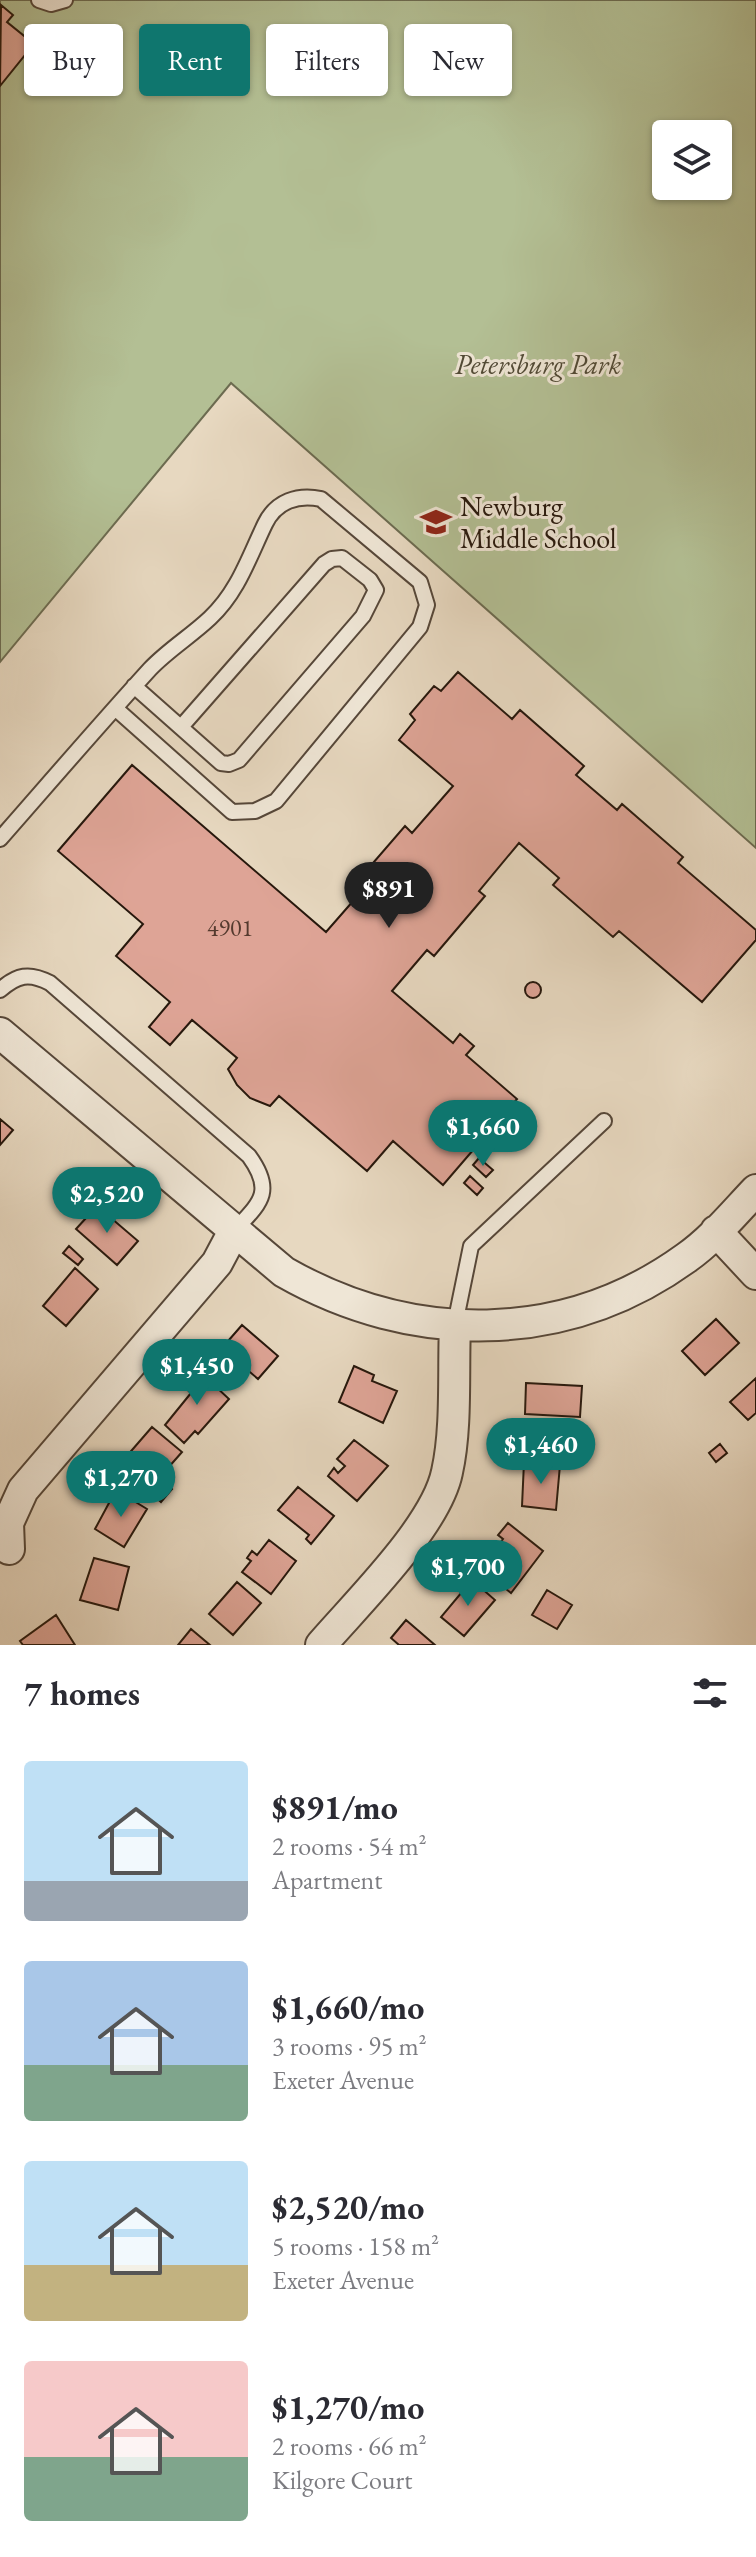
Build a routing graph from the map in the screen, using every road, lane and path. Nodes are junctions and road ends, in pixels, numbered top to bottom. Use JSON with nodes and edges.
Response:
{"nodes":[{"id":1,"x":39,"y":0,"type":"edge"},
{"id":2,"x":65,"y":0,"type":"edge"},
{"id":3,"x":134,"y":686,"type":"junction"},
{"id":4,"x":115,"y":708,"type":"junction"},
{"id":5,"x":181,"y":727,"type":"junction"},
{"id":6,"x":0,"y":839,"type":"edge"},
{"id":7,"x":0,"y":990,"type":"edge"},
{"id":8,"x":0,"y":1033,"type":"edge"},
{"id":9,"x":604,"y":1121,"type":"dead end"},
{"id":10,"x":756,"y":1190,"type":"edge"},
{"id":11,"x":234,"y":1231,"type":"junction"},
{"id":12,"x":716,"y":1231,"type":"junction"},
{"id":13,"x":756,"y":1274,"type":"edge"},
{"id":14,"x":455,"y":1324,"type":"junction"},
{"id":15,"x":9,"y":1549,"type":"dead end"},
{"id":16,"x":321,"y":1645,"type":"edge"}],
"edges":[{"from":1,"to":2,"type":"lane"},
{"from":3,"to":4,"type":"lane"},
{"from":3,"to":4,"type":"lane"},
{"from":3,"to":5,"type":"lane"},
{"from":4,"to":6,"type":"lane"},
{"from":5,"to":5,"type":"lane"},
{"from":7,"to":11,"type":"lane"},
{"from":8,"to":11,"type":"street"},
{"from":9,"to":14,"type":"lane"},
{"from":10,"to":12,"type":"street"},
{"from":11,"to":14,"type":"street"},
{"from":11,"to":15,"type":"street"},
{"from":12,"to":13,"type":"street"},
{"from":12,"to":14,"type":"street"},
{"from":14,"to":16,"type":"street"}]}
